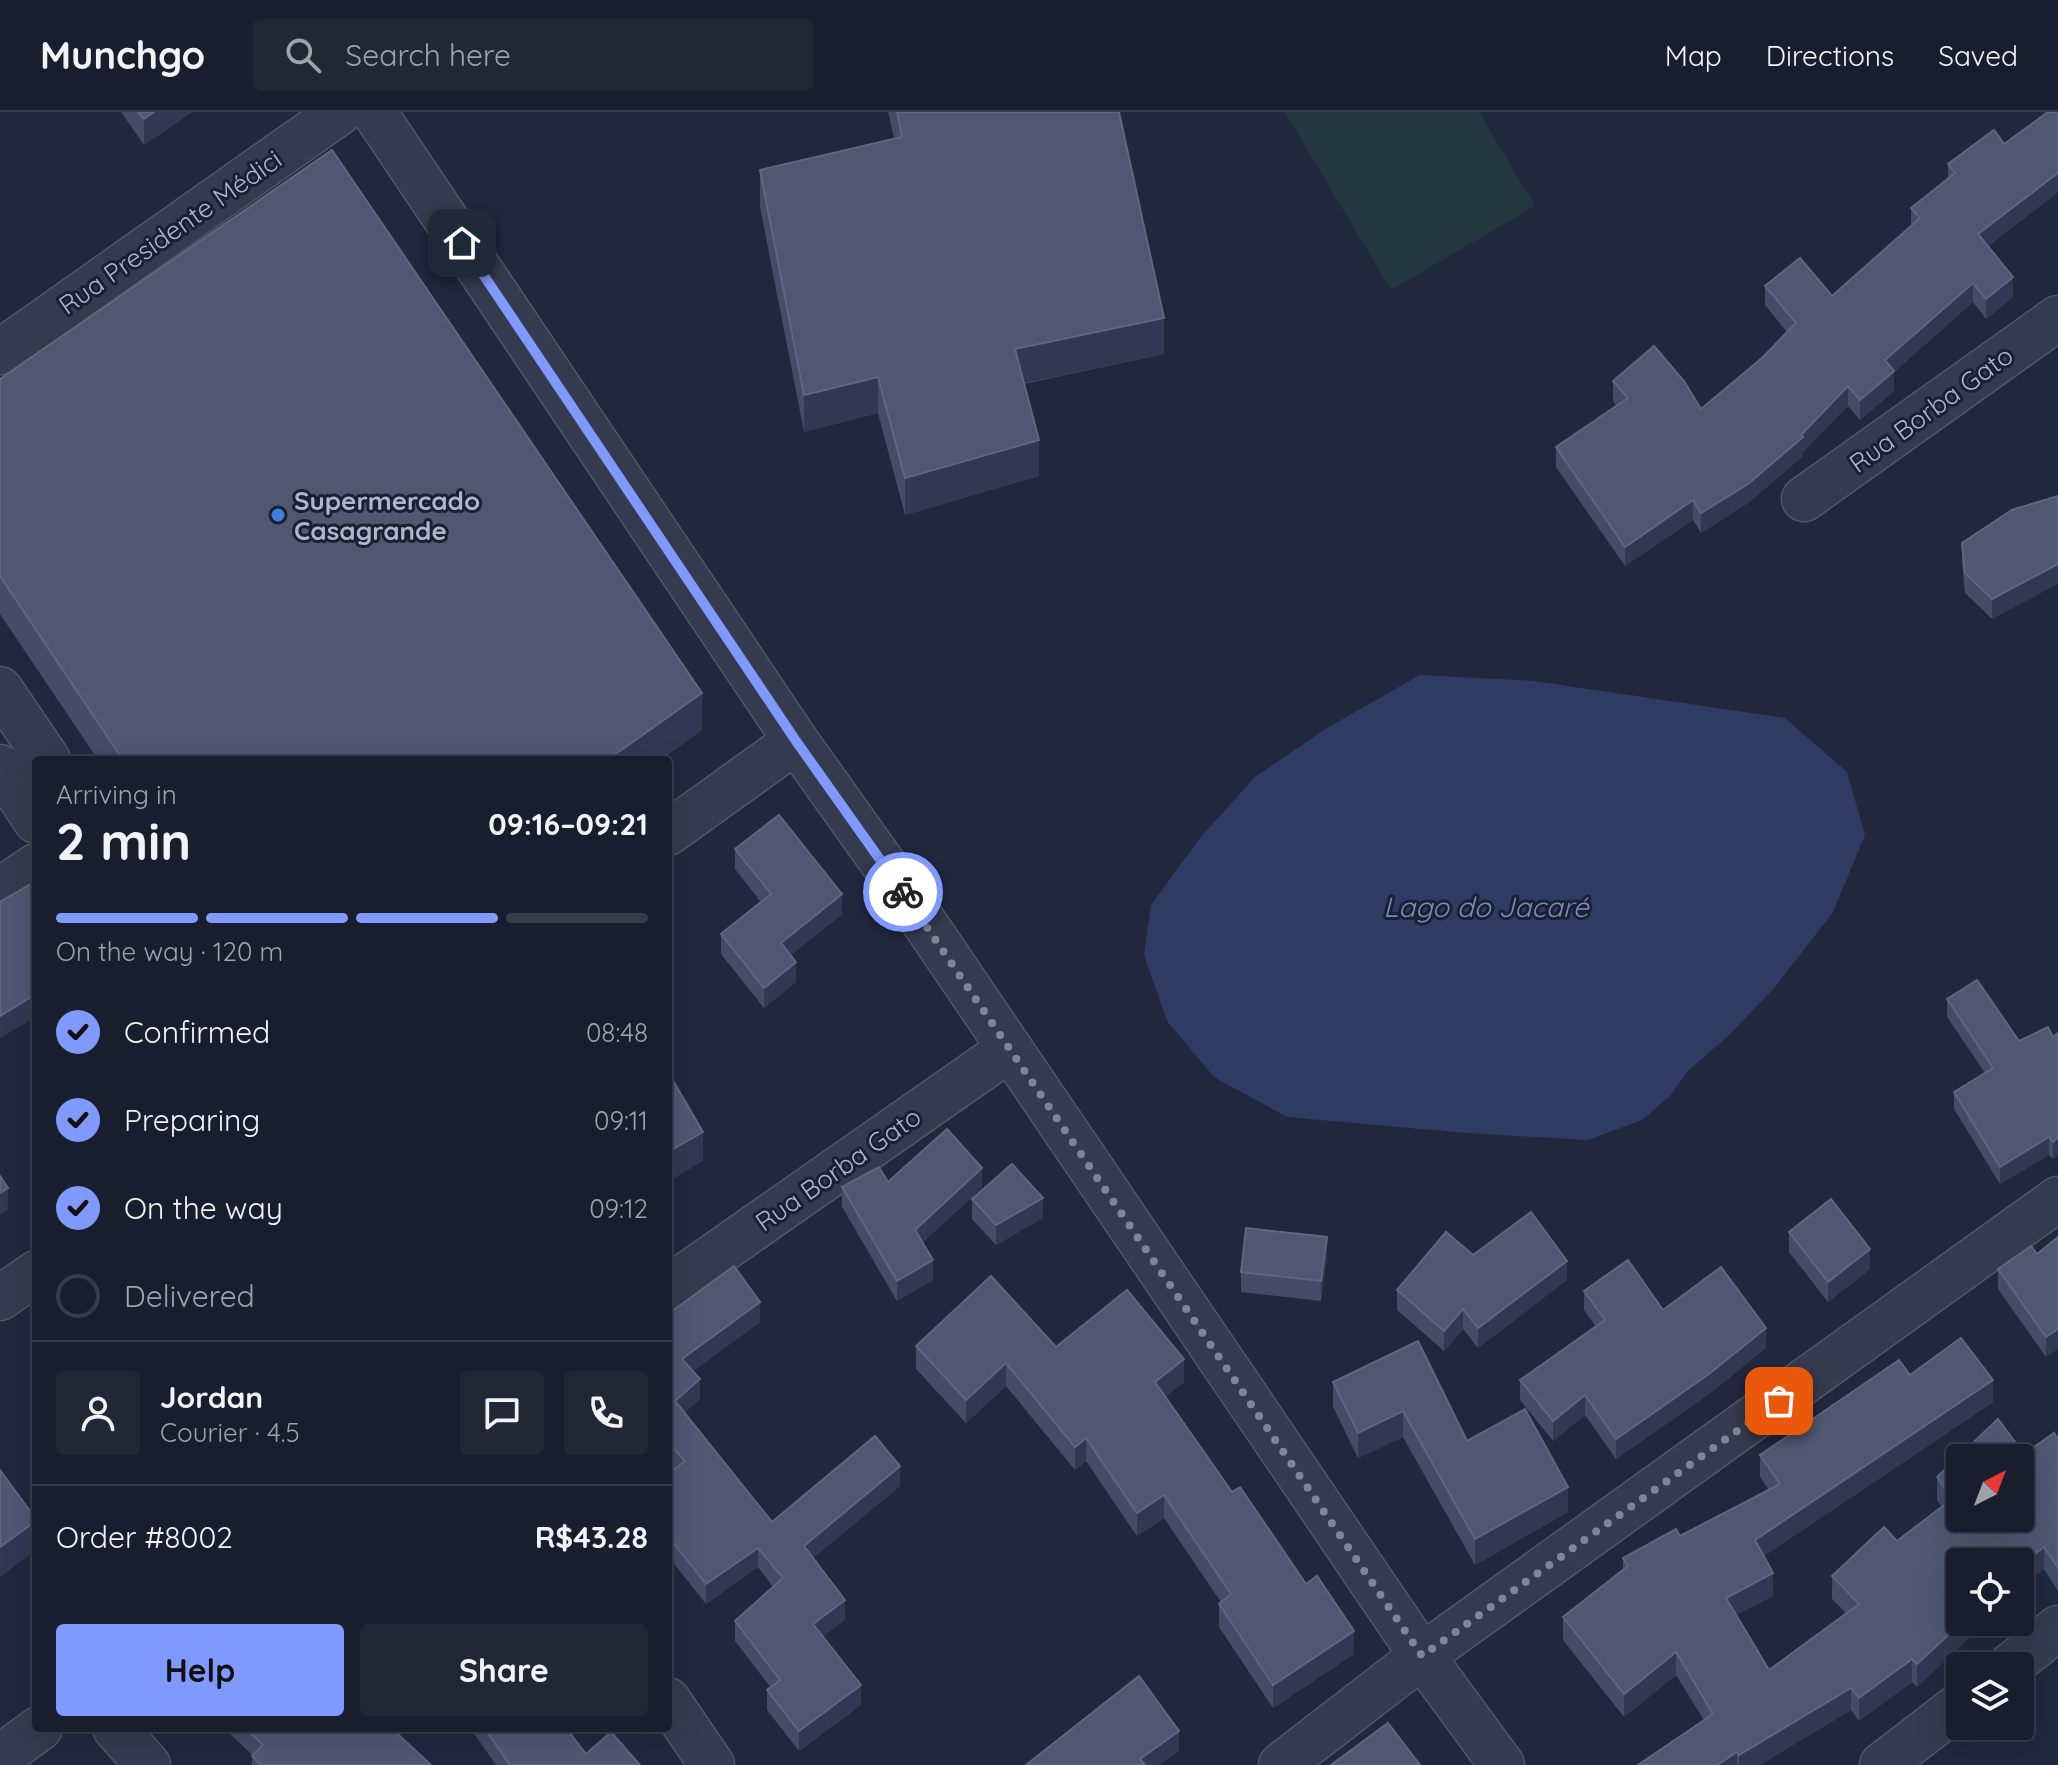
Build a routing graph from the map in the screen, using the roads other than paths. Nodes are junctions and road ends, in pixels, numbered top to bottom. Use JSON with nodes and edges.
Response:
{"nodes":[{"id":1,"x":340,"y":112,"type":"edge"},
{"id":2,"x":374,"y":112,"type":"edge"},
{"id":3,"x":2058,"y":318,"type":"edge"},
{"id":4,"x":0,"y":352,"type":"edge"},
{"id":5,"x":1804,"y":499,"type":"dead end"},
{"id":6,"x":0,"y":689,"type":"edge"},
{"id":7,"x":796,"y":741,"type":"junction"},
{"id":8,"x":45,"y":756,"type":"edge"},
{"id":9,"x":672,"y":830,"type":"edge"},
{"id":10,"x":32,"y":869,"type":"edge"},
{"id":11,"x":0,"y":890,"type":"edge"},
{"id":12,"x":1008,"y":1050,"type":"junction"},
{"id":13,"x":2058,"y":1199,"type":"edge"},
{"id":14,"x":32,"y":1276,"type":"edge"},
{"id":15,"x":672,"y":1285,"type":"edge"},
{"id":16,"x":0,"y":1298,"type":"edge"},
{"id":17,"x":2058,"y":1628,"type":"edge"},
{"id":18,"x":2028,"y":1652,"type":"edge"},
{"id":19,"x":1422,"y":1656,"type":"junction"},
{"id":20,"x":672,"y":1706,"type":"edge"},
{"id":21,"x":1946,"y":1716,"type":"edge"},
{"id":22,"x":34,"y":1732,"type":"edge"},
{"id":23,"x":119,"y":1732,"type":"edge"},
{"id":24,"x":0,"y":1757,"type":"edge"},
{"id":25,"x":148,"y":1765,"type":"edge"},
{"id":26,"x":712,"y":1765,"type":"edge"},
{"id":27,"x":1281,"y":1765,"type":"edge"},
{"id":28,"x":1502,"y":1765,"type":"edge"},
{"id":29,"x":1882,"y":1765,"type":"edge"}],
"edges":[{"from":1,"to":4,"type":"street","name":"Rua Presidente Médici"},
{"from":2,"to":7,"type":"street"},
{"from":3,"to":5,"type":"street","name":"Rua Borba Gato"},
{"from":6,"to":8,"type":"street"},
{"from":7,"to":9,"type":"street"},
{"from":7,"to":12,"type":"street"},
{"from":10,"to":11,"type":"street"},
{"from":12,"to":15,"type":"street","name":"Rua Borba Gato"},
{"from":12,"to":19,"type":"street"},
{"from":13,"to":19,"type":"street"},
{"from":14,"to":16,"type":"street"},
{"from":17,"to":18,"type":"street"},
{"from":19,"to":27,"type":"street"},
{"from":19,"to":28,"type":"street"},
{"from":20,"to":26,"type":"street"},
{"from":21,"to":29,"type":"street"},
{"from":22,"to":24,"type":"street"},
{"from":23,"to":25,"type":"street"}]}
